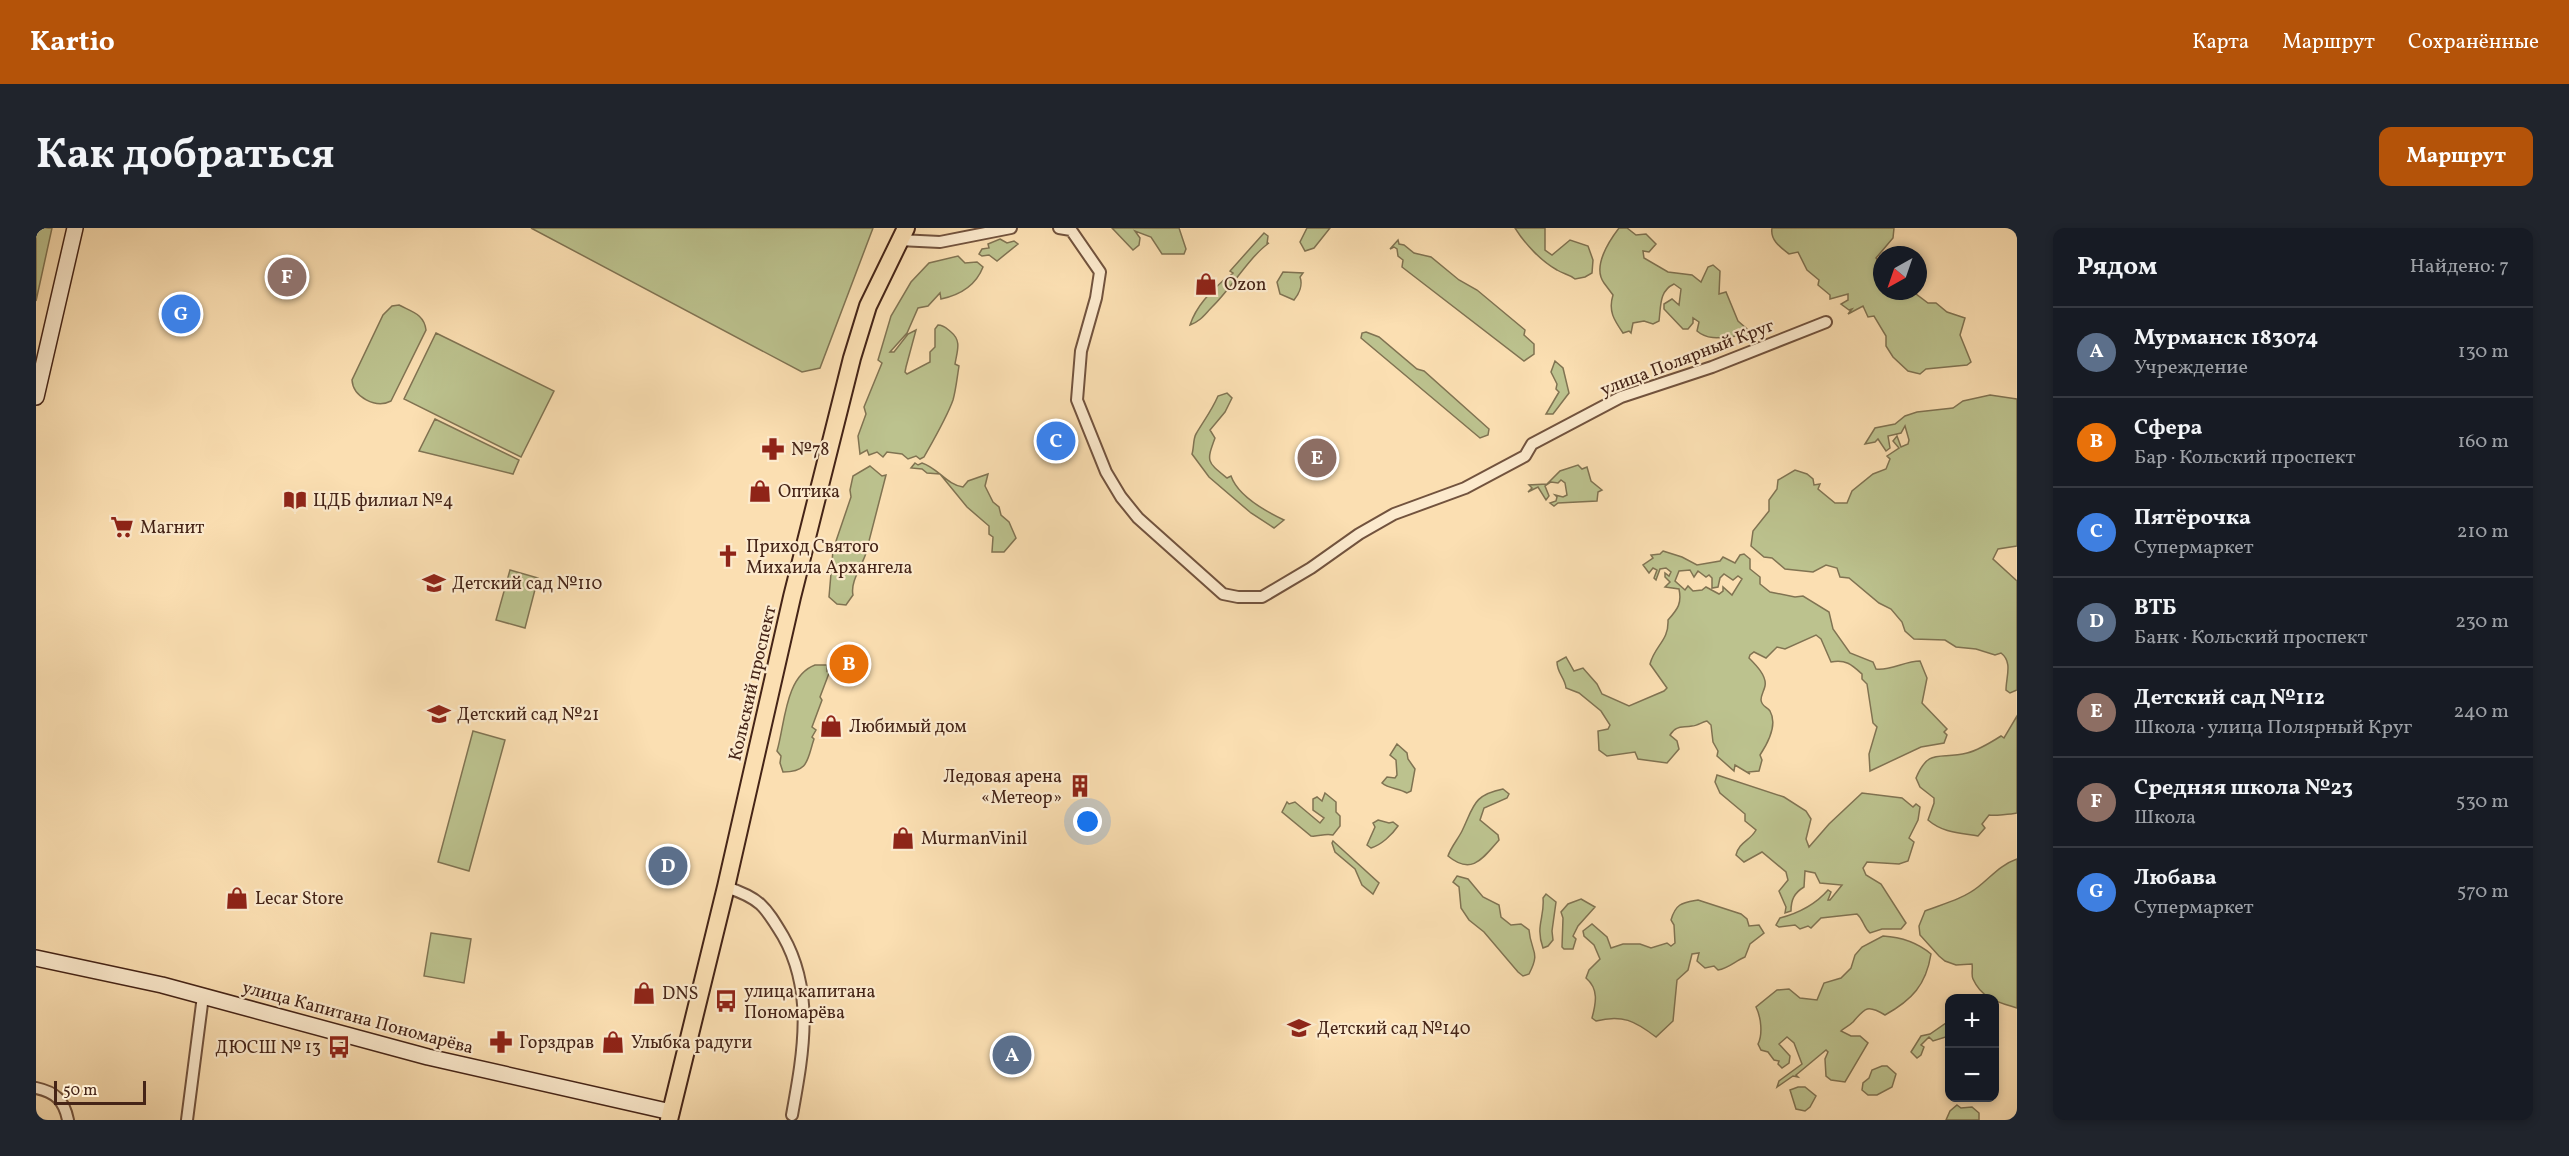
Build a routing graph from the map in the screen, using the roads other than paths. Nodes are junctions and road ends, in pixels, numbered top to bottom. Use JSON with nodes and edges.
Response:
{"nodes":[{"id":1,"x":75,"y":228,"type":"edge"},
{"id":2,"x":1011,"y":228,"type":"edge"},
{"id":3,"x":1059,"y":228,"type":"edge"},
{"id":4,"x":902,"y":234,"type":"edge"},
{"id":5,"x":1826,"y":322,"type":"dead end"},
{"id":6,"x":36,"y":397,"type":"edge"},
{"id":7,"x":726,"y":887,"type":"junction"},
{"id":8,"x":36,"y":958,"type":"edge"},
{"id":9,"x":203,"y":996,"type":"junction"},
{"id":10,"x":36,"y":1088,"type":"edge"},
{"id":11,"x":792,"y":1115,"type":"dead end"},
{"id":12,"x":670,"y":1116,"type":"edge"},
{"id":13,"x":68,"y":1120,"type":"edge"},
{"id":14,"x":187,"y":1120,"type":"edge"}],
"edges":[{"from":1,"to":6,"type":"street"},
{"from":2,"to":4,"type":"street"},
{"from":3,"to":5,"type":"street","name":"улица Полярный Круг"},
{"from":4,"to":7,"type":"main road","name":"Кольский проспект"},
{"from":7,"to":11,"type":"street"},
{"from":7,"to":12,"type":"main road","name":"Кольский проспект"},
{"from":8,"to":9,"type":"street","name":"улица Капитана Пономарёва"},
{"from":9,"to":12,"type":"street","name":"улица Капитана Пономарёва"},
{"from":9,"to":14,"type":"street"},
{"from":10,"to":13,"type":"street"}]}
